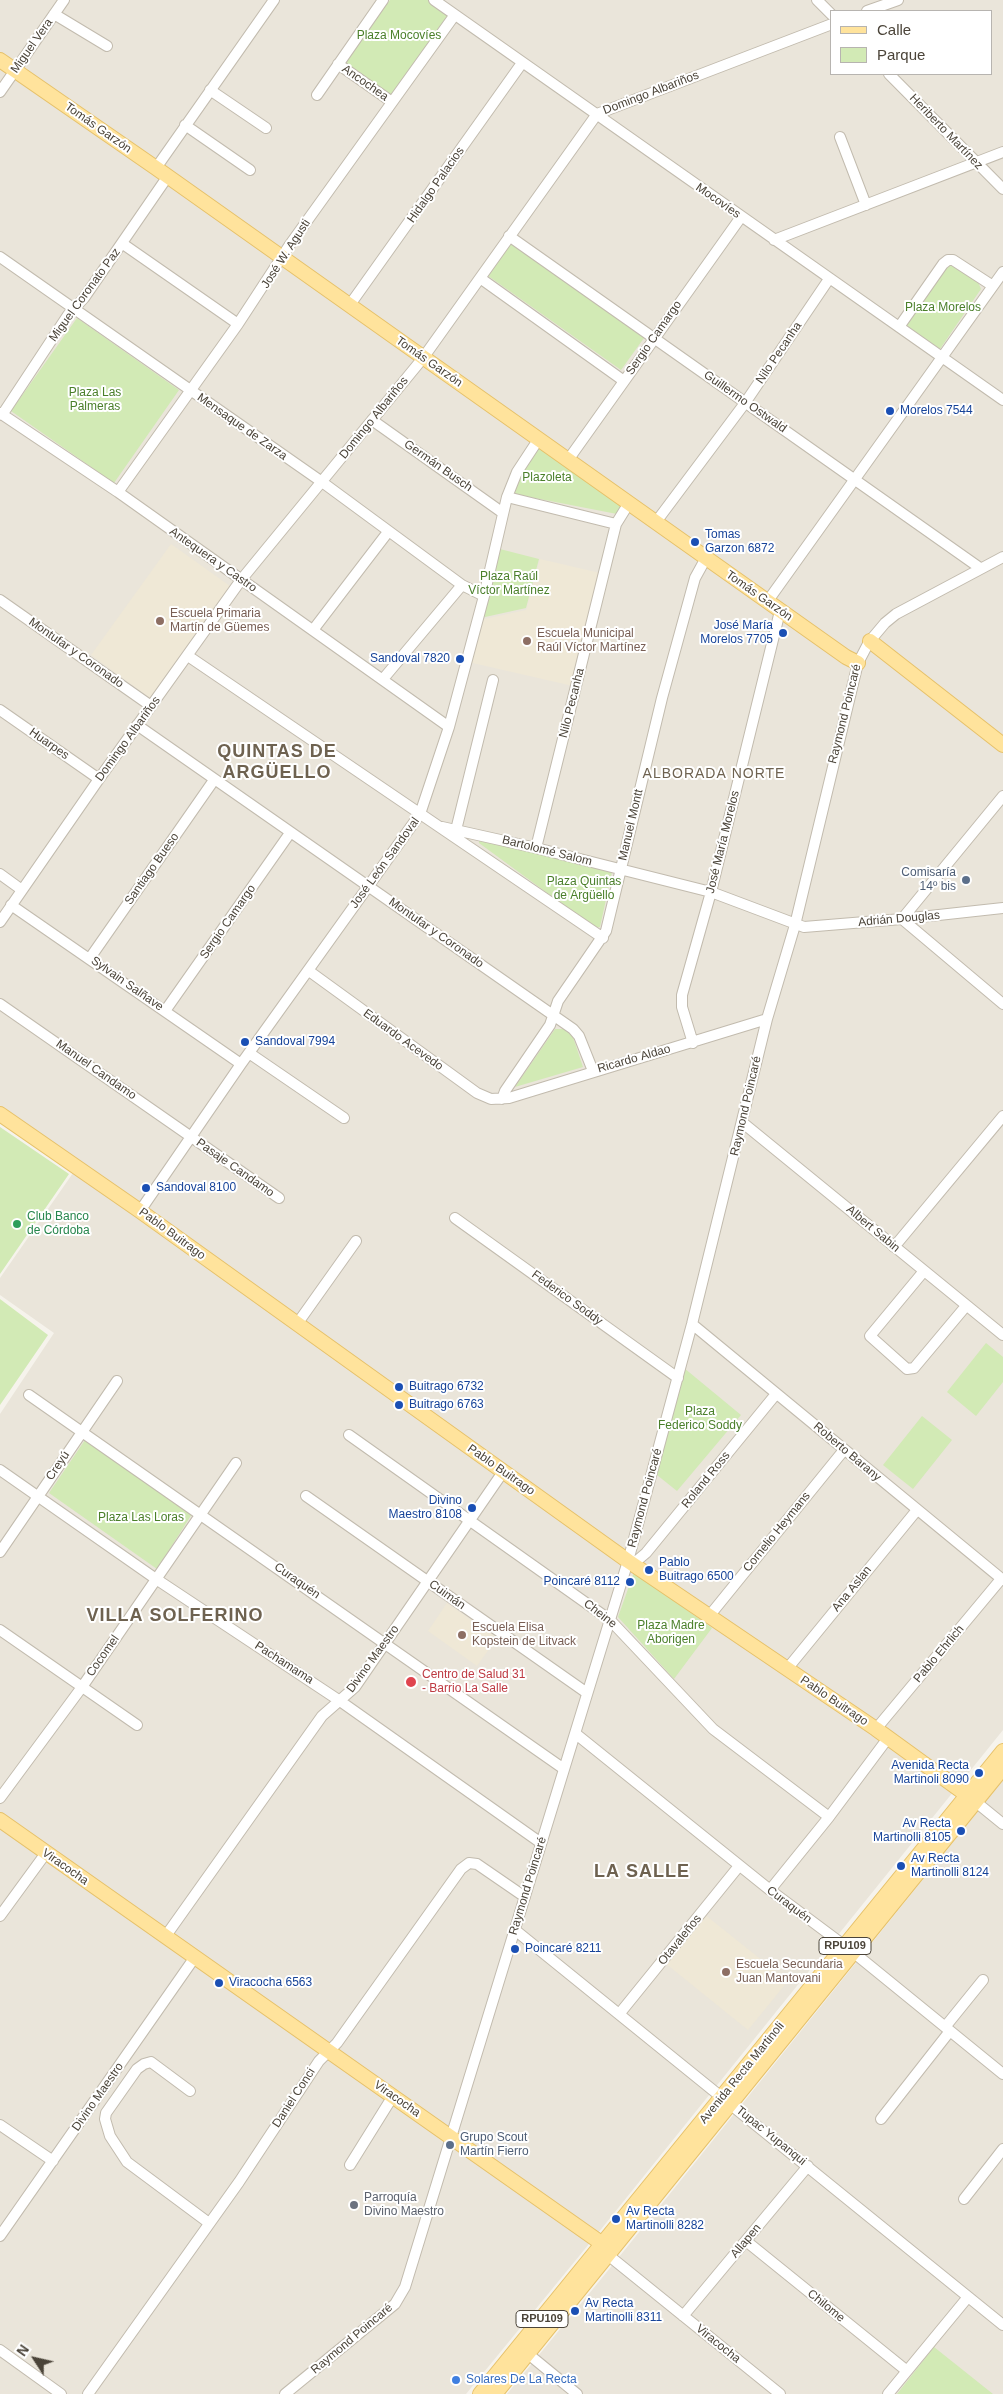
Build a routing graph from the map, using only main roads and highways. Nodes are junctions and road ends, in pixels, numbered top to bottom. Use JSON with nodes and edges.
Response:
{"nodes":[{"id":1,"x":0,"y":60,"type":"edge"},
{"id":2,"x":870,"y":641,"type":"road end"},
{"id":3,"x":858,"y":663,"type":"road end"},
{"id":4,"x":1003,"y":745,"type":"edge"},
{"id":5,"x":0,"y":1114,"type":"edge"},
{"id":6,"x":1003,"y":1751,"type":"edge"},
{"id":7,"x":1003,"y":1768,"type":"edge"},
{"id":8,"x":971,"y":1798,"type":"junction"},
{"id":9,"x":0,"y":1820,"type":"edge"},
{"id":10,"x":606,"y":2250,"type":"junction"},
{"id":11,"x":480,"y":2394,"type":"edge"},
{"id":12,"x":494,"y":2394,"type":"edge"}],
"edges":[{"from":1,"to":3,"type":"main road","name":"Tomás Garzón"},
{"from":2,"to":4,"type":"main road"},
{"from":5,"to":8,"type":"main road","name":"Pablo Buitrago"},
{"from":6,"to":8,"type":"main road","name":"Avenida Recta Martinoli","number":"RPU109"},
{"from":7,"to":8,"type":"main road","name":"Avenida Recta Martinoli","number":"RPU109"},
{"from":8,"to":10,"type":"main road","name":"Avenida Recta Martinoli","number":"RPU109"},
{"from":9,"to":10,"type":"main road","name":"Viracocha"},
{"from":10,"to":11,"type":"main road","name":"Avenida Recta Martinoli","number":"RPU109"},
{"from":10,"to":12,"type":"main road","name":"Avenida Recta Martinoli","number":"RPU109"}]}
